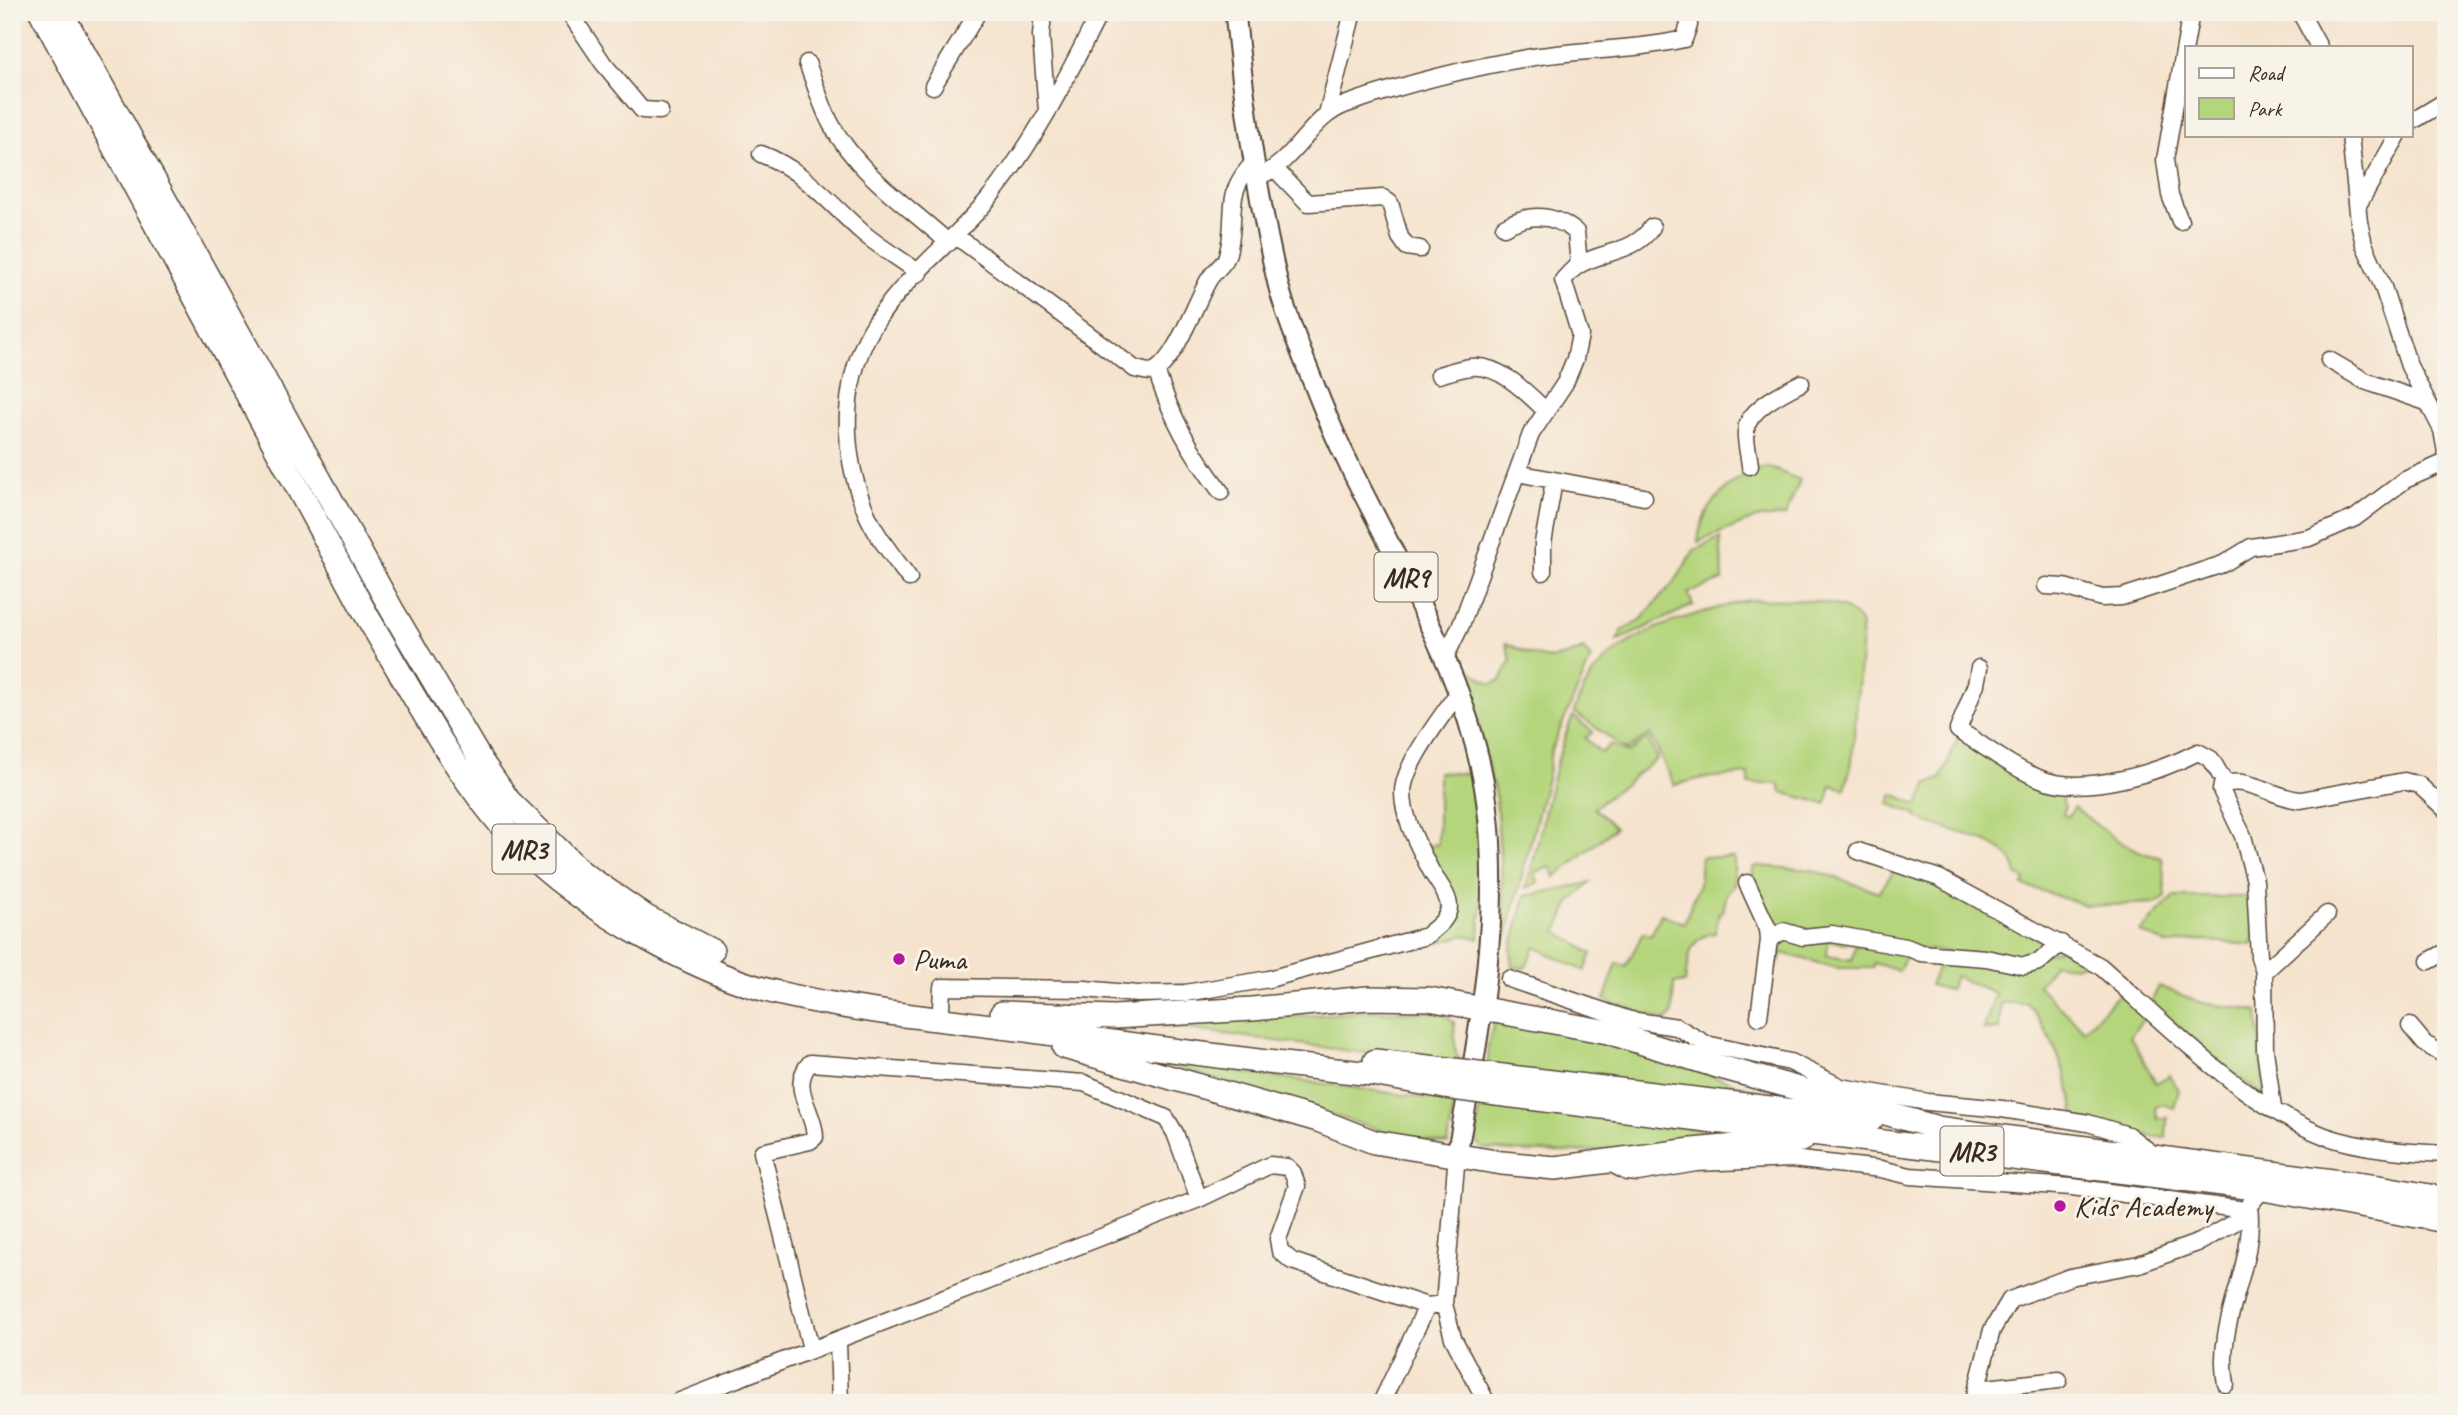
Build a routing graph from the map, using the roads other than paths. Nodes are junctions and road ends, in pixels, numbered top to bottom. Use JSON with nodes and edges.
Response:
{"nodes":[{"id":1,"x":41,"y":12,"type":"edge"},
{"id":2,"x":61,"y":12,"type":"edge"},
{"id":3,"x":569,"y":12,"type":"edge"},
{"id":4,"x":978,"y":12,"type":"edge"},
{"id":5,"x":1043,"y":12,"type":"edge"},
{"id":6,"x":1100,"y":12,"type":"edge"},
{"id":7,"x":1235,"y":12,"type":"edge"},
{"id":8,"x":1353,"y":12,"type":"edge"},
{"id":9,"x":1687,"y":12,"type":"edge"},
{"id":10,"x":2191,"y":12,"type":"edge"},
{"id":11,"x":2300,"y":12,"type":"edge"},
{"id":12,"x":2185,"y":46,"type":"edge"},
{"id":13,"x":2185,"y":46,"type":"edge"},
{"id":14,"x":2318,"y":46,"type":"edge"},
{"id":15,"x":807,"y":63,"type":"dead end"},
{"id":16,"x":933,"y":86,"type":"dead end"},
{"id":17,"x":2446,"y":101,"type":"edge"},
{"id":18,"x":660,"y":111,"type":"dead end"},
{"id":19,"x":1047,"y":111,"type":"junction"},
{"id":20,"x":1327,"y":114,"type":"junction"},
{"id":21,"x":2412,"y":121,"type":"edge"},
{"id":22,"x":2350,"y":136,"type":"edge"},
{"id":23,"x":2397,"y":136,"type":"edge"},
{"id":24,"x":761,"y":154,"type":"dead end"},
{"id":25,"x":1263,"y":170,"type":"junction"},
{"id":26,"x":2358,"y":205,"type":"junction"},
{"id":27,"x":2179,"y":221,"type":"dead end"},
{"id":28,"x":1504,"y":227,"type":"dead end"},
{"id":29,"x":1652,"y":227,"type":"dead end"},
{"id":30,"x":952,"y":240,"type":"junction"},
{"id":31,"x":1420,"y":249,"type":"dead end"},
{"id":32,"x":1579,"y":265,"type":"junction"},
{"id":33,"x":919,"y":273,"type":"junction"},
{"id":34,"x":2329,"y":360,"type":"dead end"},
{"id":35,"x":1156,"y":370,"type":"junction"},
{"id":36,"x":1439,"y":375,"type":"dead end"},
{"id":37,"x":1801,"y":383,"type":"dead end"},
{"id":38,"x":2426,"y":401,"type":"junction"},
{"id":39,"x":1546,"y":411,"type":"junction"},
{"id":40,"x":2446,"y":452,"type":"edge"},
{"id":41,"x":2446,"y":462,"type":"edge"},
{"id":42,"x":1750,"y":466,"type":"dead end"},
{"id":43,"x":1517,"y":473,"type":"junction"},
{"id":44,"x":1554,"y":481,"type":"junction"},
{"id":45,"x":1221,"y":492,"type":"dead end"},
{"id":46,"x":1644,"y":497,"type":"dead end"},
{"id":47,"x":1543,"y":572,"type":"dead end"},
{"id":48,"x":909,"y":578,"type":"dead end"},
{"id":49,"x":2046,"y":586,"type":"dead end"},
{"id":50,"x":1444,"y":660,"type":"junction"},
{"id":51,"x":1979,"y":668,"type":"dead end"},
{"id":52,"x":1457,"y":694,"type":"junction"},
{"id":53,"x":2225,"y":783,"type":"junction"},
{"id":54,"x":2446,"y":810,"type":"edge"},
{"id":55,"x":1858,"y":851,"type":"dead end"},
{"id":56,"x":1747,"y":883,"type":"dead end"},
{"id":57,"x":2327,"y":914,"type":"dead end"},
{"id":58,"x":1769,"y":940,"type":"junction"},
{"id":59,"x":2061,"y":943,"type":"junction"},
{"id":60,"x":2446,"y":952,"type":"edge"},
{"id":61,"x":2429,"y":961,"type":"dead end"},
{"id":62,"x":2264,"y":972,"type":"junction"},
{"id":63,"x":1509,"y":979,"type":"dead end"},
{"id":64,"x":1000,"y":989,"type":"junction"},
{"id":65,"x":1483,"y":1006,"type":"junction"},
{"id":66,"x":940,"y":1008,"type":"junction"},
{"id":67,"x":1759,"y":1017,"type":"dead end"},
{"id":68,"x":1000,"y":1020,"type":"junction"},
{"id":69,"x":2410,"y":1026,"type":"dead end"},
{"id":70,"x":2446,"y":1056,"type":"edge"},
{"id":71,"x":1500,"y":1085,"type":"junction"},
{"id":72,"x":2273,"y":1108,"type":"junction"},
{"id":73,"x":1942,"y":1129,"type":"junction"},
{"id":74,"x":1896,"y":1141,"type":"junction"},
{"id":75,"x":1457,"y":1154,"type":"junction"},
{"id":76,"x":2446,"y":1154,"type":"edge"},
{"id":77,"x":2157,"y":1158,"type":"junction"},
{"id":78,"x":1606,"y":1161,"type":"junction"},
{"id":79,"x":1199,"y":1199,"type":"junction"},
{"id":80,"x":2446,"y":1199,"type":"edge"},
{"id":81,"x":2252,"y":1202,"type":"junction"},
{"id":82,"x":2446,"y":1221,"type":"edge"},
{"id":83,"x":1444,"y":1304,"type":"junction"},
{"id":84,"x":1427,"y":1306,"type":"junction"},
{"id":85,"x":838,"y":1341,"type":"junction"},
{"id":86,"x":811,"y":1349,"type":"junction"},
{"id":87,"x":2059,"y":1380,"type":"dead end"},
{"id":88,"x":2226,"y":1384,"type":"dead end"},
{"id":89,"x":1975,"y":1396,"type":"edge"},
{"id":90,"x":675,"y":1403,"type":"edge"},
{"id":91,"x":840,"y":1403,"type":"edge"},
{"id":92,"x":1381,"y":1403,"type":"edge"},
{"id":93,"x":1487,"y":1403,"type":"edge"}],
"edges":[{"from":1,"to":68,"type":"highway","number":"MR3"},
{"from":2,"to":66,"type":"highway","number":"MR3"},
{"from":3,"to":18,"type":"street"},
{"from":4,"to":16,"type":"street"},
{"from":5,"to":19,"type":"street"},
{"from":6,"to":19,"type":"street"},
{"from":7,"to":25,"type":"main road","number":"MR9"},
{"from":8,"to":20,"type":"street"},
{"from":9,"to":20,"type":"street"},
{"from":10,"to":13,"type":"street"},
{"from":11,"to":14,"type":"street"},
{"from":12,"to":27,"type":"street"},
{"from":15,"to":30,"type":"street"},
{"from":17,"to":21,"type":"street"},
{"from":19,"to":30,"type":"street"},
{"from":20,"to":25,"type":"street"},
{"from":22,"to":26,"type":"street"},
{"from":23,"to":26,"type":"street"},
{"from":24,"to":33,"type":"street"},
{"from":25,"to":31,"type":"street"},
{"from":25,"to":35,"type":"street"},
{"from":25,"to":50,"type":"main road","number":"MR9"},
{"from":26,"to":38,"type":"street"},
{"from":28,"to":32,"type":"street"},
{"from":29,"to":32,"type":"street"},
{"from":30,"to":33,"type":"street"},
{"from":30,"to":35,"type":"street"},
{"from":32,"to":39,"type":"street"},
{"from":33,"to":48,"type":"street"},
{"from":34,"to":38,"type":"street"},
{"from":35,"to":45,"type":"street"},
{"from":36,"to":39,"type":"street"},
{"from":37,"to":42,"type":"street"},
{"from":38,"to":40,"type":"street"},
{"from":39,"to":43,"type":"street"},
{"from":41,"to":49,"type":"street"},
{"from":43,"to":44,"type":"street"},
{"from":43,"to":50,"type":"street"},
{"from":44,"to":46,"type":"street"},
{"from":44,"to":47,"type":"street"},
{"from":50,"to":52,"type":"main road","number":"MR9"},
{"from":51,"to":53,"type":"street"},
{"from":52,"to":64,"type":"street"},
{"from":52,"to":65,"type":"main road","number":"MR9"},
{"from":53,"to":54,"type":"street"},
{"from":53,"to":62,"type":"street"},
{"from":55,"to":59,"type":"street"},
{"from":56,"to":58,"type":"street"},
{"from":57,"to":62,"type":"street"},
{"from":58,"to":59,"type":"street"},
{"from":58,"to":67,"type":"street"},
{"from":59,"to":72,"type":"street"},
{"from":60,"to":61,"type":"street"},
{"from":62,"to":72,"type":"street"},
{"from":63,"to":77,"type":"street"},
{"from":64,"to":66,"type":"street"},
{"from":64,"to":68,"type":"street"},
{"from":65,"to":68,"type":"highway"},
{"from":65,"to":73,"type":"highway"},
{"from":65,"to":75,"type":"main road","number":"MR9"},
{"from":66,"to":68,"type":"highway","number":"MR3"},
{"from":68,"to":71,"type":"highway","number":"MR3","bridge":true},
{"from":68,"to":75,"type":"highway"},
{"from":69,"to":70,"type":"street"},
{"from":71,"to":73,"type":"highway","number":"MR3"},
{"from":71,"to":74,"type":"highway","number":"MR3"},
{"from":72,"to":76,"type":"street"},
{"from":73,"to":77,"type":"highway","number":"MR3"},
{"from":74,"to":78,"type":"highway"},
{"from":74,"to":81,"type":"highway","number":"MR3"},
{"from":75,"to":78,"type":"highway"},
{"from":75,"to":83,"type":"street"},
{"from":77,"to":80,"type":"highway","number":"MR3"},
{"from":78,"to":81,"type":"street"},
{"from":79,"to":84,"type":"street"},
{"from":79,"to":85,"type":"street"},
{"from":79,"to":86,"type":"street"},
{"from":81,"to":82,"type":"highway","number":"MR3"},
{"from":81,"to":88,"type":"street"},
{"from":81,"to":89,"type":"street"},
{"from":83,"to":84,"type":"street"},
{"from":83,"to":93,"type":"street"},
{"from":84,"to":92,"type":"street"},
{"from":85,"to":86,"type":"street"},
{"from":85,"to":91,"type":"street"},
{"from":86,"to":90,"type":"street"},
{"from":87,"to":89,"type":"street"}]}
